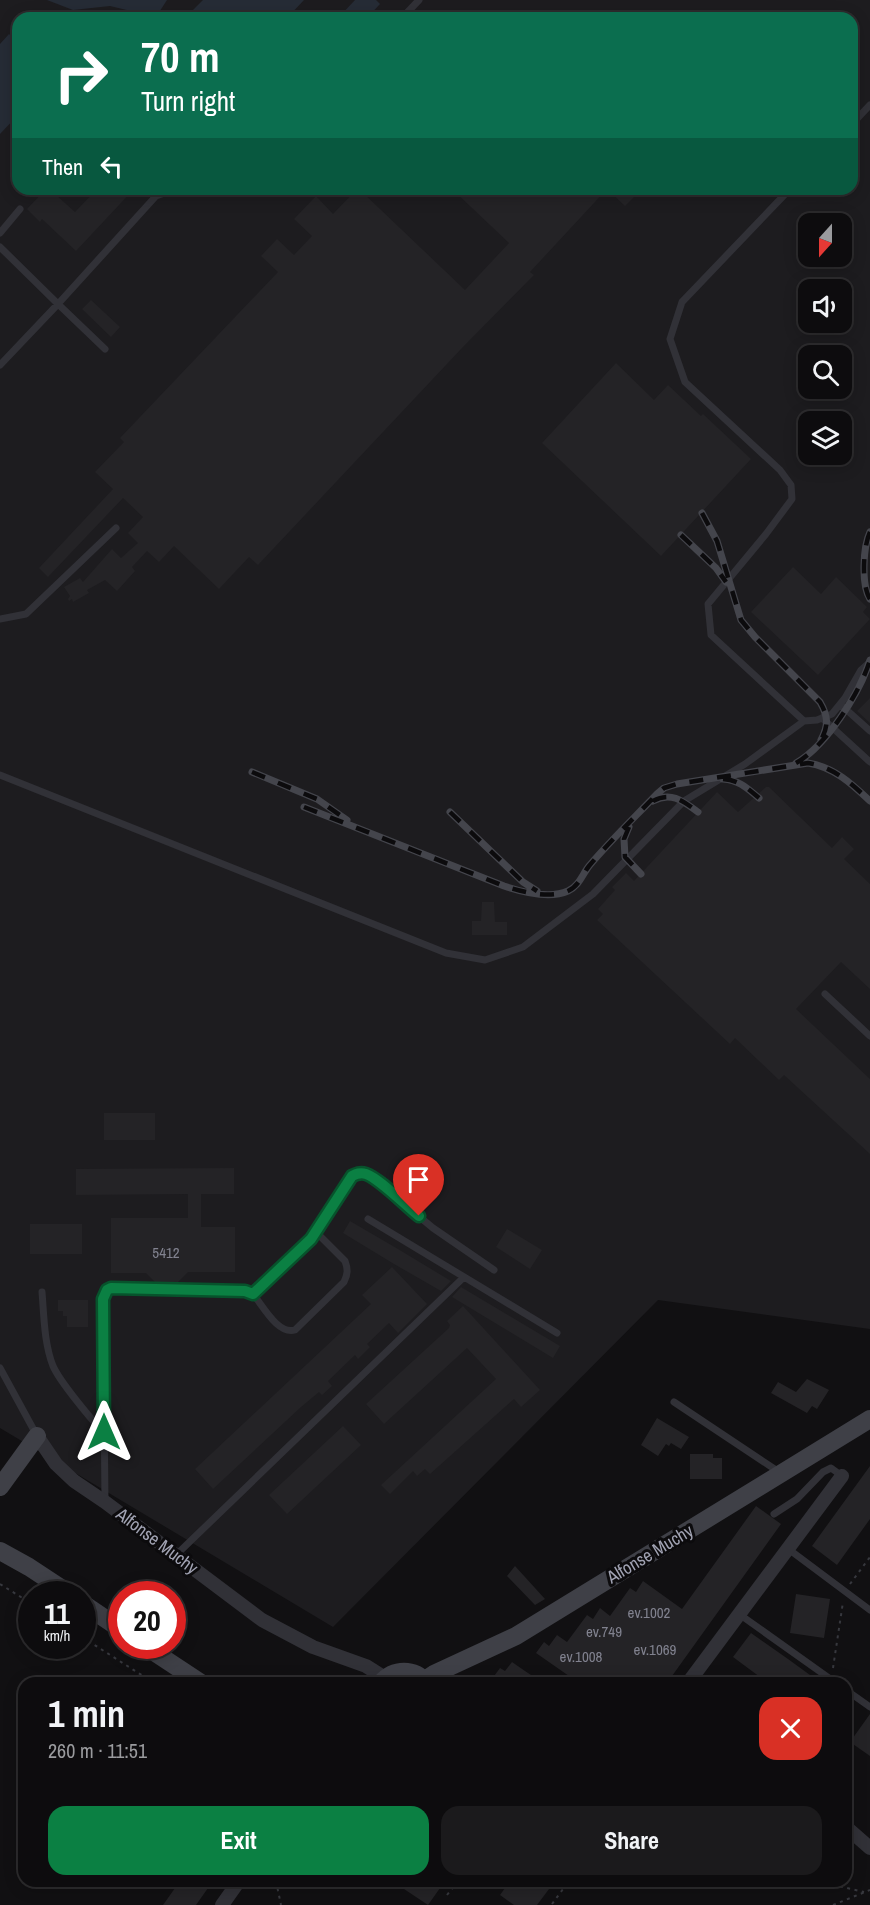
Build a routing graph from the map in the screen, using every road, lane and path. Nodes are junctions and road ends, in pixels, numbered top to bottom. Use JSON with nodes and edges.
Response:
{"nodes":[{"id":1,"x":419,"y":0,"type":"edge"},
{"id":2,"x":408,"y":12,"type":"edge"},
{"id":3,"x":870,"y":105,"type":"edge"},
{"id":4,"x":858,"y":118,"type":"edge"},
{"id":5,"x":159,"y":195,"type":"edge"},
{"id":6,"x":784,"y":195,"type":"edge"},
{"id":7,"x":20,"y":209,"type":"dead end"},
{"id":8,"x":0,"y":233,"type":"edge"},
{"id":9,"x":0,"y":247,"type":"edge"},
{"id":10,"x":58,"y":304,"type":"junction"},
{"id":11,"x":105,"y":349,"type":"dead end"},
{"id":12,"x":0,"y":365,"type":"edge"},
{"id":13,"x":116,"y":528,"type":"dead end"},
{"id":14,"x":0,"y":619,"type":"edge"},
{"id":15,"x":870,"y":662,"type":"edge"},
{"id":16,"x":840,"y":704,"type":"junction"},
{"id":17,"x":822,"y":718,"type":"junction"},
{"id":18,"x":804,"y":721,"type":"junction"},
{"id":19,"x":870,"y":731,"type":"edge"},
{"id":20,"x":870,"y":762,"type":"edge"},
{"id":21,"x":0,"y":775,"type":"edge"},
{"id":22,"x":825,"y":994,"type":"dead end"},
{"id":23,"x":870,"y":1036,"type":"edge"},
{"id":24,"x":368,"y":1219,"type":"dead end"},
{"id":25,"x":316,"y":1232,"type":"junction"},
{"id":26,"x":494,"y":1270,"type":"dead end"},
{"id":27,"x":464,"y":1277,"type":"junction"},
{"id":28,"x":42,"y":1292,"type":"dead end"},
{"id":29,"x":253,"y":1294,"type":"junction"},
{"id":30,"x":557,"y":1333,"type":"dead end"},
{"id":31,"x":0,"y":1368,"type":"edge"},
{"id":32,"x":674,"y":1402,"type":"dead end"},
{"id":33,"x":869,"y":1421,"type":"edge"},
{"id":34,"x":104,"y":1432,"type":"junction"},
{"id":35,"x":38,"y":1436,"type":"junction"},
{"id":36,"x":781,"y":1473,"type":"junction"},
{"id":37,"x":842,"y":1476,"type":"joint"},
{"id":38,"x":0,"y":1487,"type":"edge"},
{"id":39,"x":105,"y":1502,"type":"junction"},
{"id":40,"x":774,"y":1514,"type":"dead end"},
{"id":41,"x":787,"y":1548,"type":"junction"},
{"id":42,"x":0,"y":1551,"type":"edge"},
{"id":43,"x":176,"y":1555,"type":"junction"},
{"id":44,"x":870,"y":1557,"type":"edge"},
{"id":45,"x":50,"y":1581,"type":"edge"},
{"id":46,"x":0,"y":1584,"type":"edge"},
{"id":47,"x":844,"y":1591,"type":"junction"},
{"id":48,"x":18,"y":1595,"type":"edge"},
{"id":49,"x":870,"y":1610,"type":"edge"},
{"id":50,"x":739,"y":1614,"type":"junction"},
{"id":51,"x":96,"y":1646,"type":"edge"},
{"id":52,"x":165,"y":1659,"type":"edge"},
{"id":53,"x":145,"y":1677,"type":"edge"},
{"id":54,"x":192,"y":1677,"type":"edge"},
{"id":55,"x":378,"y":1677,"type":"edge"},
{"id":56,"x":390,"y":1677,"type":"edge"},
{"id":57,"x":420,"y":1677,"type":"edge"},
{"id":58,"x":431,"y":1677,"type":"edge"},
{"id":59,"x":692,"y":1677,"type":"edge"},
{"id":60,"x":828,"y":1677,"type":"edge"},
{"id":61,"x":834,"y":1677,"type":"edge"},
{"id":62,"x":852,"y":1694,"type":"edge"},
{"id":63,"x":870,"y":1707,"type":"edge"},
{"id":64,"x":852,"y":1832,"type":"edge"},
{"id":65,"x":870,"y":1848,"type":"edge"},
{"id":66,"x":236,"y":1887,"type":"edge"},
{"id":67,"x":277,"y":1887,"type":"edge"},
{"id":68,"x":453,"y":1887,"type":"edge"},
{"id":69,"x":565,"y":1887,"type":"edge"},
{"id":70,"x":843,"y":1887,"type":"edge"},
{"id":71,"x":870,"y":1890,"type":"edge"},
{"id":72,"x":864,"y":1892,"type":"junction"},
{"id":73,"x":447,"y":1895,"type":"dead end"},
{"id":74,"x":227,"y":1903,"type":"edge"},
{"id":75,"x":552,"y":1904,"type":"dead end"},
{"id":76,"x":281,"y":1905,"type":"edge"},
{"id":77,"x":833,"y":1905,"type":"edge"}],
"edges":[{"from":1,"to":2,"type":"lane"},
{"from":3,"to":4,"type":"lane"},
{"from":5,"to":10,"type":"lane"},
{"from":6,"to":18,"type":"lane"},
{"from":7,"to":8,"type":"lane"},
{"from":9,"to":10,"type":"lane"},
{"from":10,"to":11,"type":"lane"},
{"from":10,"to":12,"type":"lane"},
{"from":13,"to":14,"type":"lane"},
{"from":15,"to":16,"type":"lane"},
{"from":16,"to":17,"type":"lane"},
{"from":16,"to":19,"type":"lane"},
{"from":17,"to":18,"type":"lane"},
{"from":17,"to":20,"type":"lane"},
{"from":18,"to":21,"type":"lane"},
{"from":22,"to":23,"type":"lane"},
{"from":24,"to":27,"type":"lane"},
{"from":25,"to":26,"type":"lane"},
{"from":25,"to":29,"type":"lane"},
{"from":25,"to":29,"type":"lane"},
{"from":27,"to":30,"type":"lane"},
{"from":27,"to":43,"type":"lane"},
{"from":28,"to":34,"type":"lane"},
{"from":29,"to":34,"type":"lane"},
{"from":31,"to":35,"type":"lane"},
{"from":32,"to":36,"type":"lane"},
{"from":33,"to":36,"type":"main road","name":"Alfonse Muchy"},
{"from":34,"to":39,"type":"lane"},
{"from":35,"to":38,"type":"main road"},
{"from":35,"to":39,"type":"street","name":"Alfonse Muchy"},
{"from":36,"to":58,"type":"main road","name":"Alfonse Muchy"},
{"from":37,"to":40,"type":"lane"},
{"from":37,"to":41,"type":"street"},
{"from":39,"to":43,"type":"street","name":"Alfonse Muchy"},
{"from":41,"to":47,"type":"lane"},
{"from":41,"to":50,"type":"street"},
{"from":42,"to":45,"type":"main road"},
{"from":43,"to":55,"type":"street","name":"Alfonse Muchy"},
{"from":44,"to":47,"type":"path"},
{"from":46,"to":48,"type":"path"},
{"from":47,"to":49,"type":"lane"},
{"from":47,"to":61,"type":"path"},
{"from":50,"to":59,"type":"street"},
{"from":50,"to":60,"type":"lane"},
{"from":51,"to":53,"type":"path"},
{"from":52,"to":54,"type":"main road"},
{"from":56,"to":57,"type":"main road","name":"Alfonse Muchy"},
{"from":62,"to":63,"type":"lane"},
{"from":64,"to":65,"type":"street"},
{"from":66,"to":74,"type":"street"},
{"from":67,"to":76,"type":"path"},
{"from":68,"to":73,"type":"path"},
{"from":69,"to":75,"type":"path"},
{"from":70,"to":72,"type":"path"},
{"from":71,"to":72,"type":"path"},
{"from":72,"to":77,"type":"path"}]}
